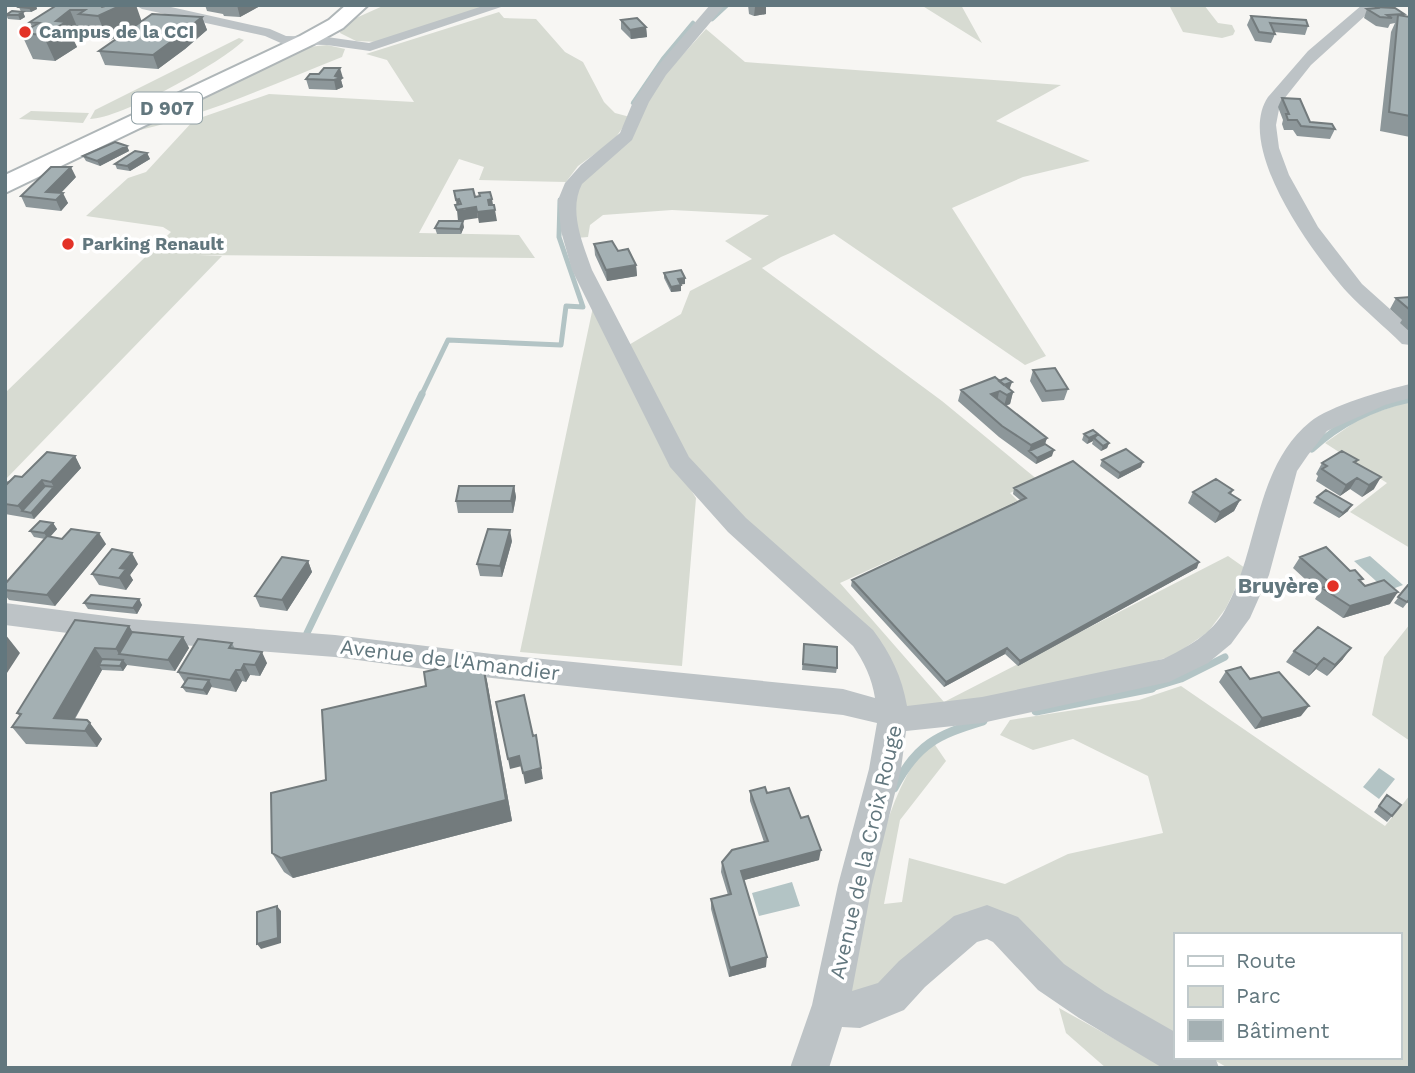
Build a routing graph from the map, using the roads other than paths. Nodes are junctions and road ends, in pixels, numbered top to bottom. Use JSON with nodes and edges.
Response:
{"nodes":[{"id":1,"x":142,"y":5,"type":"edge"},
{"id":2,"x":358,"y":5,"type":"edge"},
{"id":3,"x":500,"y":5,"type":"edge"},
{"id":4,"x":718,"y":5,"type":"edge"},
{"id":5,"x":1370,"y":5,"type":"edge"},
{"id":6,"x":286,"y":30,"type":"junction"},
{"id":7,"x":349,"y":44,"type":"junction"},
{"id":8,"x":5,"y":171,"type":"edge"},
{"id":9,"x":5,"y":185,"type":"edge"},
{"id":10,"x":1410,"y":339,"type":"edge"},
{"id":11,"x":1410,"y":391,"type":"edge"},
{"id":12,"x":5,"y":614,"type":"edge"},
{"id":13,"x":893,"y":716,"type":"junction"},
{"id":14,"x":831,"y":1004,"type":"junction"},
{"id":15,"x":1174,"y":1053,"type":"edge"},
{"id":16,"x":809,"y":1068,"type":"edge"}],
"edges":[{"from":1,"to":6,"type":"street"},
{"from":2,"to":6,"type":"main road","number":"D 907"},
{"from":3,"to":7,"type":"street"},
{"from":4,"to":13,"type":"street"},
{"from":5,"to":10,"type":"street"},
{"from":6,"to":7,"type":"street"},
{"from":6,"to":7,"type":"street"},
{"from":6,"to":8,"type":"main road","number":"D 907"},
{"from":6,"to":9,"type":"main road","number":"D 907"},
{"from":11,"to":13,"type":"street","name":"Avenue de la Croix Rouge"},
{"from":12,"to":13,"type":"street","name":"Avenue de l'Amandier"},
{"from":13,"to":14,"type":"street","name":"Avenue de la Croix Rouge"},
{"from":14,"to":15,"type":"street"},
{"from":14,"to":16,"type":"street","name":"Avenue de la Croix Rouge"}]}
